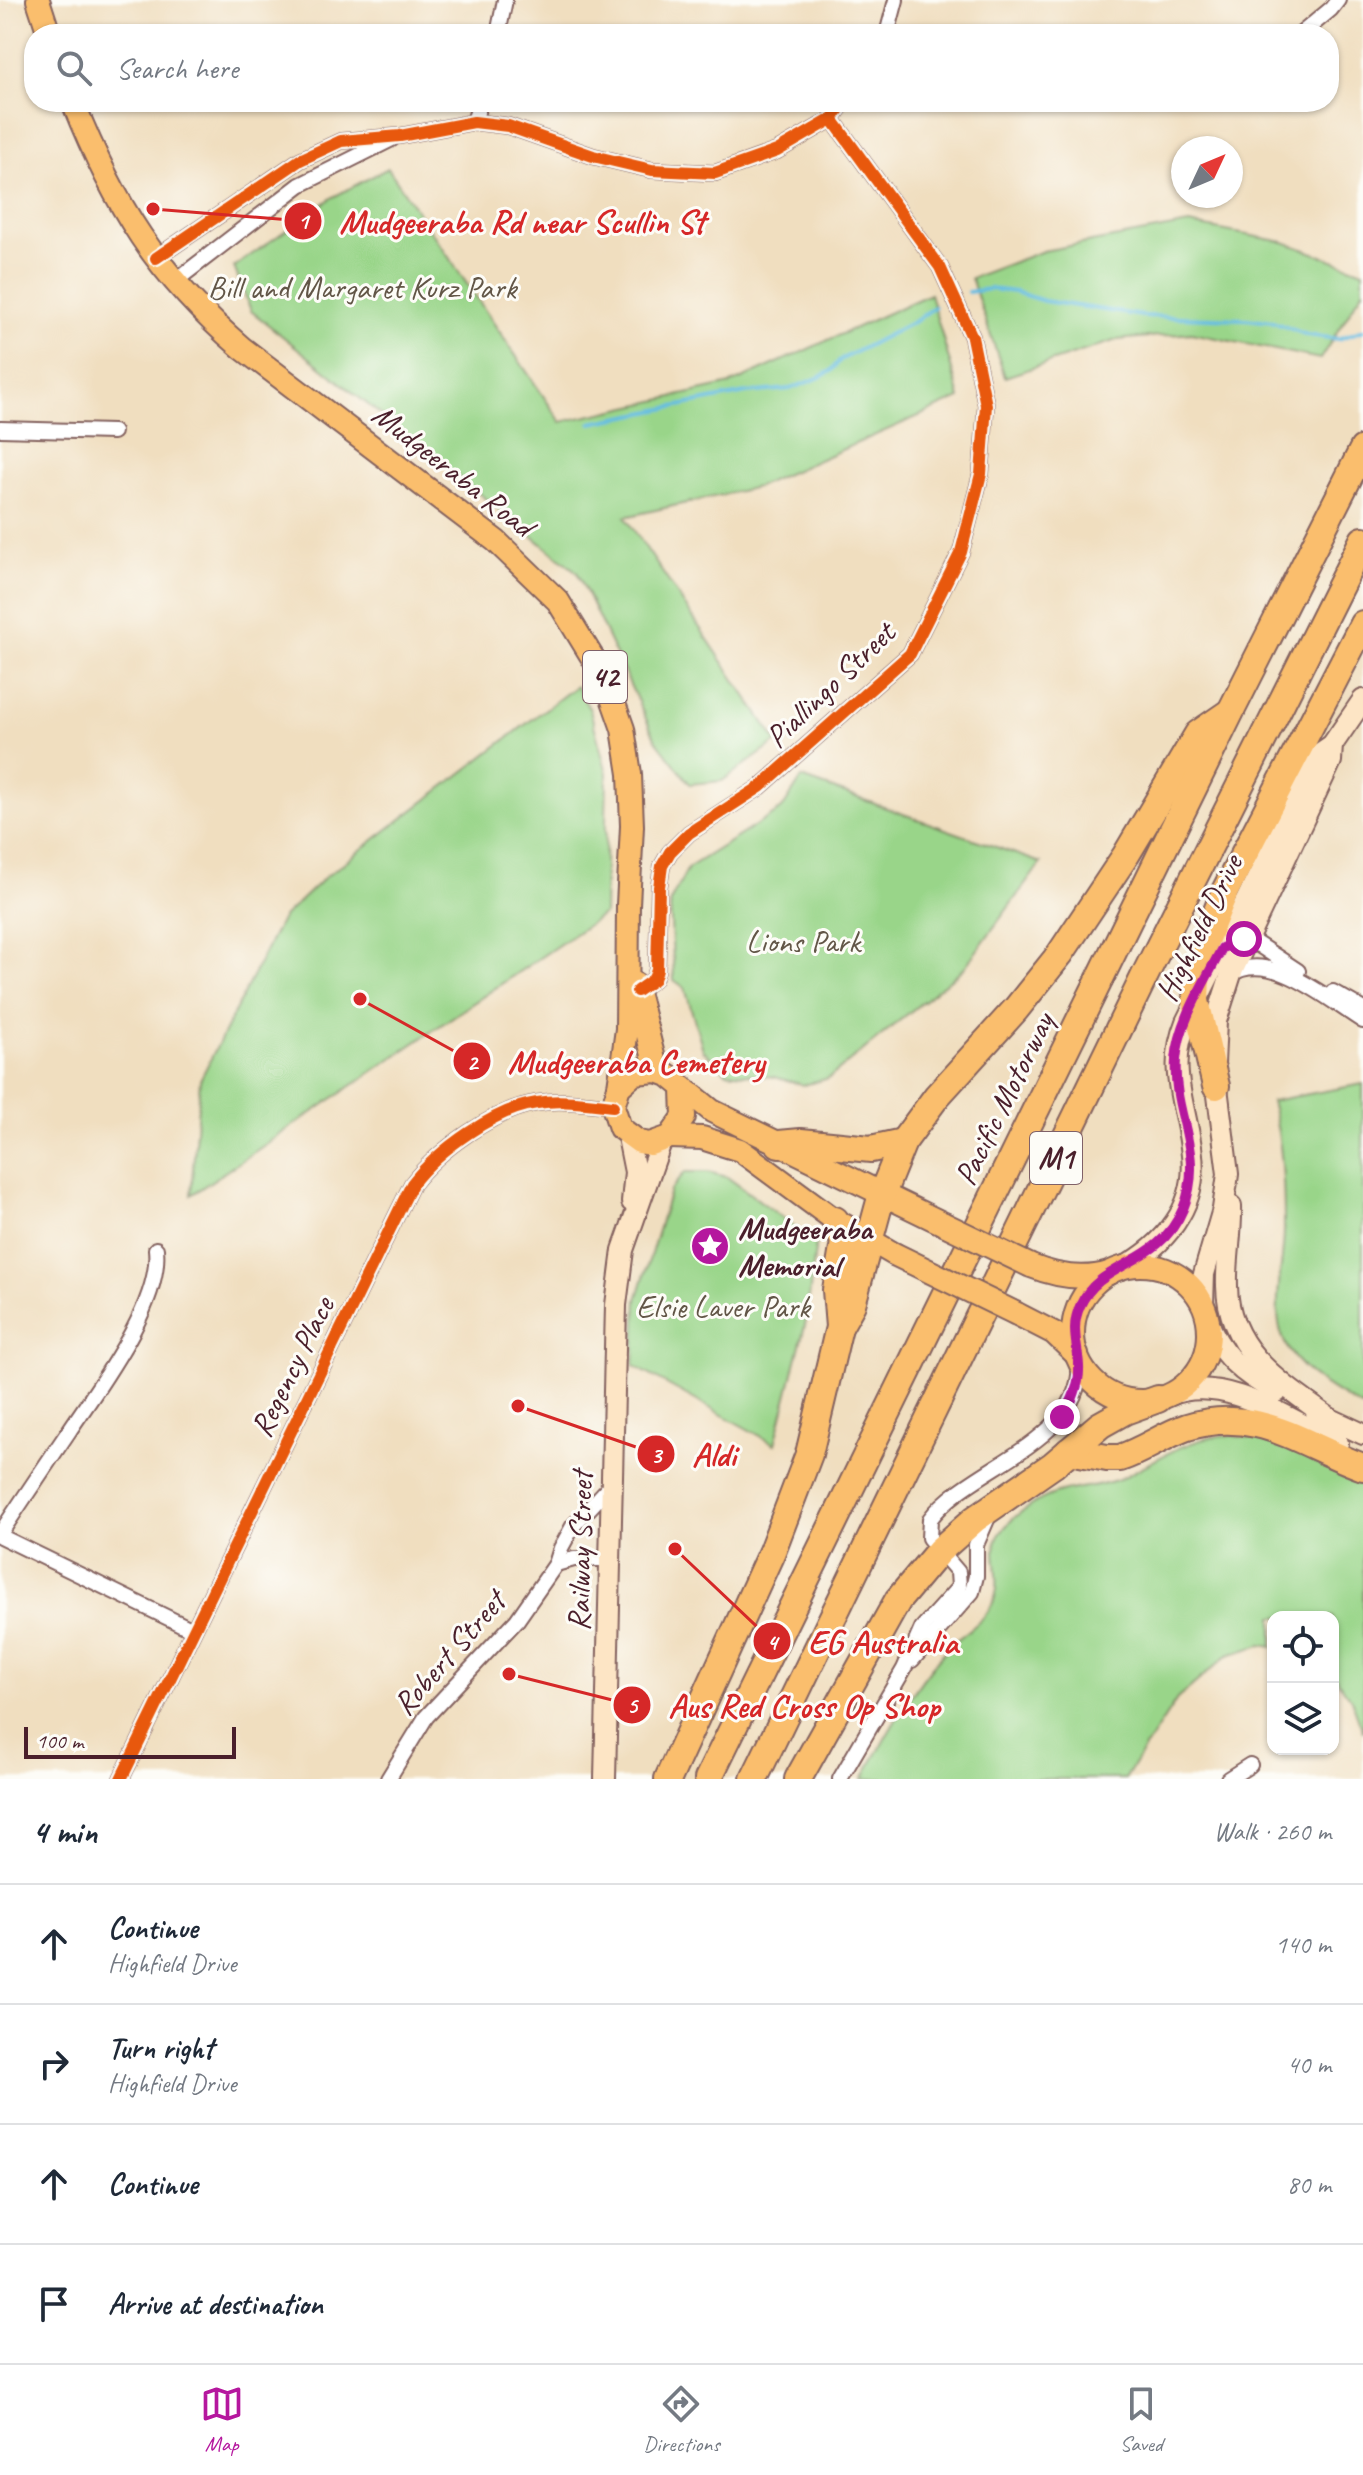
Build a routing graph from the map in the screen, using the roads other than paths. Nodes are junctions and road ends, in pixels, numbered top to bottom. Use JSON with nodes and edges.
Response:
{"nodes":[{"id":1,"x":38,"y":0,"type":"edge"},
{"id":2,"x":505,"y":0,"type":"edge"},
{"id":3,"x":896,"y":0,"type":"edge"},
{"id":4,"x":1338,"y":0,"type":"edge"},
{"id":5,"x":46,"y":24,"type":"edge"},
{"id":6,"x":500,"y":24,"type":"edge"},
{"id":7,"x":890,"y":24,"type":"edge"},
{"id":8,"x":1313,"y":24,"type":"edge"},
{"id":9,"x":77,"y":112,"type":"edge"},
{"id":10,"x":477,"y":112,"type":"edge"},
{"id":11,"x":837,"y":112,"type":"edge"},
{"id":12,"x":832,"y":119,"type":"junction"},
{"id":13,"x":474,"y":122,"type":"junction"},
{"id":14,"x":400,"y":136,"type":"junction"},
{"id":15,"x":156,"y":258,"type":"junction"},
{"id":16,"x":174,"y":282,"type":"junction"},
{"id":17,"x":0,"y":429,"type":"edge"},
{"id":18,"x":113,"y":432,"type":"dead end"},
{"id":19,"x":1363,"y":449,"type":"edge"},
{"id":20,"x":1363,"y":540,"type":"edge"},
{"id":21,"x":1363,"y":624,"type":"edge"},
{"id":22,"x":1363,"y":700,"type":"edge"},
{"id":23,"x":1231,"y":711,"type":"junction"},
{"id":24,"x":1332,"y":745,"type":"junction"},
{"id":25,"x":1248,"y":938,"type":"junction"},
{"id":26,"x":1222,"y":948,"type":"junction"},
{"id":27,"x":628,"y":963,"type":"junction"},
{"id":28,"x":1231,"y":974,"type":"junction"},
{"id":29,"x":637,"y":991,"type":"junction"},
{"id":30,"x":1196,"y":1001,"type":"junction"},
{"id":31,"x":1363,"y":1009,"type":"edge"},
{"id":32,"x":1363,"y":1021,"type":"edge"},
{"id":33,"x":657,"y":1071,"type":"junction"},
{"id":34,"x":1216,"y":1086,"type":"junction"},
{"id":35,"x":683,"y":1090,"type":"junction"},
{"id":36,"x":616,"y":1096,"type":"junction"},
{"id":37,"x":628,"y":1137,"type":"junction"},
{"id":38,"x":666,"y":1139,"type":"junction"},
{"id":39,"x":903,"y":1142,"type":"junction"},
{"id":40,"x":779,"y":1144,"type":"junction"},
{"id":41,"x":1228,"y":1174,"type":"junction"},
{"id":42,"x":882,"y":1194,"type":"junction"},
{"id":43,"x":835,"y":1220,"type":"junction"},
{"id":44,"x":629,"y":1230,"type":"junction"},
{"id":45,"x":870,"y":1242,"type":"junction"},
{"id":46,"x":156,"y":1249,"type":"dead end"},
{"id":47,"x":1119,"y":1270,"type":"junction"},
{"id":48,"x":1205,"y":1312,"type":"junction"},
{"id":49,"x":839,"y":1327,"type":"junction"},
{"id":50,"x":1078,"y":1357,"type":"junction"},
{"id":51,"x":1164,"y":1397,"type":"junction"},
{"id":52,"x":1329,"y":1418,"type":"junction"},
{"id":53,"x":1363,"y":1434,"type":"edge"},
{"id":54,"x":1069,"y":1451,"type":"junction"},
{"id":55,"x":1363,"y":1456,"type":"edge"},
{"id":56,"x":1363,"y":1467,"type":"edge"},
{"id":57,"x":611,"y":1485,"type":"junction"},
{"id":58,"x":998,"y":1502,"type":"junction"},
{"id":59,"x":0,"y":1535,"type":"edge"},
{"id":60,"x":939,"y":1551,"type":"junction"},
{"id":61,"x":609,"y":1559,"type":"junction"},
{"id":62,"x":556,"y":1564,"type":"junction"},
{"id":63,"x":193,"y":1630,"type":"junction"},
{"id":64,"x":904,"y":1669,"type":"junction"},
{"id":65,"x":1250,"y":1765,"type":"dead end"},
{"id":66,"x":121,"y":1779,"type":"edge"},
{"id":67,"x":388,"y":1779,"type":"edge"},
{"id":68,"x":605,"y":1779,"type":"edge"},
{"id":69,"x":668,"y":1779,"type":"edge"},
{"id":70,"x":708,"y":1779,"type":"edge"},
{"id":71,"x":754,"y":1779,"type":"edge"},
{"id":72,"x":798,"y":1779,"type":"edge"},
{"id":73,"x":840,"y":1779,"type":"edge"},
{"id":74,"x":1228,"y":1779,"type":"edge"}],
"edges":[{"from":1,"to":5,"type":"main road"},
{"from":2,"to":6,"type":"street"},
{"from":3,"to":7,"type":"street"},
{"from":4,"to":8,"type":"street"},
{"from":9,"to":15,"type":"main road","name":"Mudgeeraba Road","number":"42"},
{"from":10,"to":13,"type":"street"},
{"from":11,"to":12,"type":"street"},
{"from":12,"to":13,"type":"street"},
{"from":12,"to":29,"type":"street","name":"Piallingo Street"},
{"from":13,"to":14,"type":"street"},
{"from":14,"to":15,"type":"street"},
{"from":14,"to":16,"type":"street"},
{"from":15,"to":16,"type":"main road","name":"Mudgeeraba Road","number":"42"},
{"from":16,"to":27,"type":"main road","name":"Mudgeeraba Road","number":"42"},
{"from":17,"to":18,"type":"street"},
{"from":19,"to":23,"type":"highway","name":"Pacific Motorway","number":"M1"},
{"from":20,"to":71,"type":"highway","number":"M1"},
{"from":21,"to":30,"type":"highway"},
{"from":22,"to":24,"type":"street","name":"Highfield Drive"},
{"from":23,"to":39,"type":"highway","number":"M1"},
{"from":23,"to":70,"type":"highway","name":"Pacific Motorway","number":"M1"},
{"from":24,"to":25,"type":"street","name":"Highfield Drive"},
{"from":24,"to":26,"type":"street","name":"Highfield Drive"},
{"from":25,"to":26,"type":"street"},
{"from":25,"to":28,"type":"street","name":"Highfield Drive"},
{"from":25,"to":31,"type":"street"},
{"from":26,"to":30,"type":"street","name":"Highfield Drive"},
{"from":27,"to":29,"type":"main road","name":"Mudgeeraba Road","number":"42"},
{"from":27,"to":36,"type":"main road","name":"Mudgeeraba Road","number":"42"},
{"from":28,"to":32,"type":"street"},
{"from":28,"to":34,"type":"street","name":"Highfield Drive"},
{"from":29,"to":33,"type":"main road","name":"Mudgeeraba Road","number":"42"},
{"from":30,"to":34,"type":"highway"},
{"from":30,"to":47,"type":"street","name":"Highfield Drive"},
{"from":33,"to":35,"type":"main road"},
{"from":33,"to":36,"type":"main road"},
{"from":34,"to":41,"type":"street","name":"Highfield Drive"},
{"from":35,"to":38,"type":"main road"},
{"from":35,"to":40,"type":"main road"},
{"from":36,"to":37,"type":"main road"},
{"from":36,"to":63,"type":"street","name":"Regency Place"},
{"from":37,"to":38,"type":"main road"},
{"from":37,"to":44,"type":"street","name":"Railway Street"},
{"from":38,"to":43,"type":"main road"},
{"from":38,"to":44,"type":"street","name":"Railway Street"},
{"from":39,"to":40,"type":"highway"},
{"from":39,"to":42,"type":"highway","number":"M1"},
{"from":40,"to":42,"type":"main road"},
{"from":41,"to":48,"type":"street","name":"Highfield Drive"},
{"from":41,"to":52,"type":"street"},
{"from":42,"to":45,"type":"highway","number":"M1"},
{"from":42,"to":47,"type":"main road","bridge":true},
{"from":43,"to":45,"type":"main road"},
{"from":43,"to":49,"type":"highway","number":"M1"},
{"from":44,"to":57,"type":"street","name":"Railway Street"},
{"from":45,"to":49,"type":"highway","number":"M1"},
{"from":45,"to":50,"type":"main road","bridge":true},
{"from":46,"to":59,"type":"street"},
{"from":47,"to":48,"type":"main road"},
{"from":47,"to":50,"type":"main road"},
{"from":48,"to":51,"type":"main road"},
{"from":48,"to":52,"type":"street"},
{"from":49,"to":69,"type":"highway","number":"M1"},
{"from":50,"to":51,"type":"main road"},
{"from":50,"to":60,"type":"street"},
{"from":51,"to":54,"type":"highway"},
{"from":51,"to":55,"type":"street"},
{"from":52,"to":53,"type":"street"},
{"from":54,"to":56,"type":"highway"},
{"from":54,"to":58,"type":"highway"},
{"from":57,"to":61,"type":"street","name":"Railway Street"},
{"from":57,"to":62,"type":"street","name":"Robert Street"},
{"from":58,"to":60,"type":"highway"},
{"from":58,"to":64,"type":"street"},
{"from":59,"to":63,"type":"street"},
{"from":60,"to":64,"type":"street"},
{"from":60,"to":72,"type":"highway"},
{"from":61,"to":62,"type":"street"},
{"from":61,"to":68,"type":"street","name":"Railway Street"},
{"from":62,"to":67,"type":"street","name":"Robert Street"},
{"from":63,"to":66,"type":"street","name":"Regency Place"},
{"from":64,"to":73,"type":"street"},
{"from":65,"to":74,"type":"street"}]}
